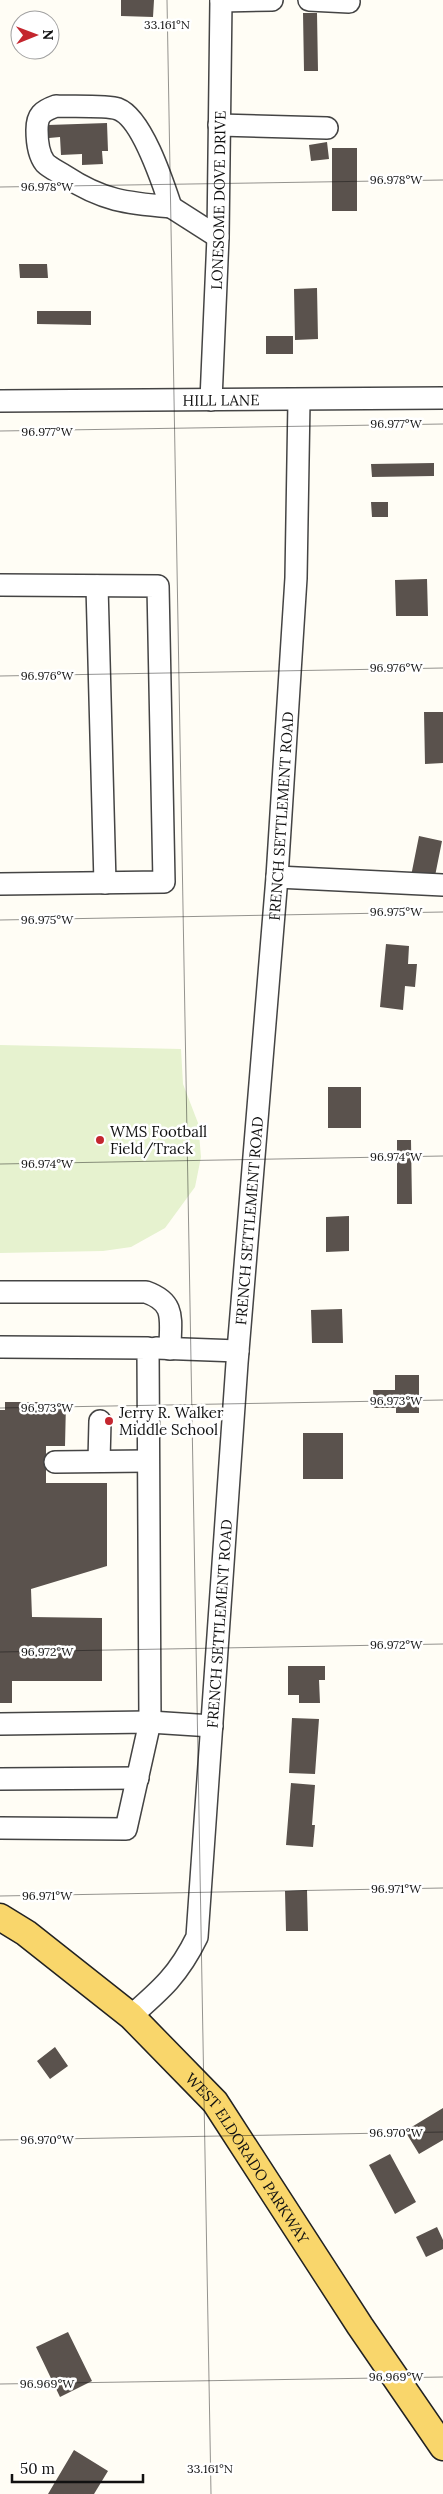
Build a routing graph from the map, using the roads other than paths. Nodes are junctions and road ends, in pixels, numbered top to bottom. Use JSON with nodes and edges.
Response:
{"nodes":[{"id":1,"x":221,"y":0,"type":"edge"},
{"id":2,"x":272,"y":0,"type":"edge"},
{"id":3,"x":309,"y":0,"type":"edge"},
{"id":4,"x":349,"y":2,"type":"dead end"},
{"id":5,"x":219,"y":125,"type":"junction"},
{"id":6,"x":327,"y":128,"type":"dead end"},
{"id":7,"x":171,"y":206,"type":"junction"},
{"id":8,"x":218,"y":237,"type":"junction"},
{"id":9,"x":443,"y":398,"type":"edge"},
{"id":10,"x":211,"y":400,"type":"junction"},
{"id":11,"x":300,"y":400,"type":"junction"},
{"id":12,"x":0,"y":401,"type":"edge"},
{"id":13,"x":0,"y":585,"type":"edge"},
{"id":14,"x":97,"y":586,"type":"junction"},
{"id":15,"x":277,"y":877,"type":"junction"},
{"id":16,"x":105,"y":883,"type":"junction"},
{"id":17,"x":0,"y":884,"type":"edge"},
{"id":18,"x":443,"y":884,"type":"edge"},
{"id":19,"x":0,"y":1292,"type":"edge"},
{"id":20,"x":0,"y":1348,"type":"edge"},
{"id":21,"x":148,"y":1348,"type":"junction"},
{"id":22,"x":170,"y":1349,"type":"junction"},
{"id":23,"x":238,"y":1351,"type":"junction"},
{"id":24,"x":100,"y":1420,"type":"dead end"},
{"id":25,"x":99,"y":1461,"type":"junction"},
{"id":26,"x":148,"y":1461,"type":"junction"},
{"id":27,"x":55,"y":1462,"type":"dead end"},
{"id":28,"x":150,"y":1722,"type":"junction"},
{"id":29,"x":0,"y":1724,"type":"edge"},
{"id":30,"x":212,"y":1726,"type":"junction"},
{"id":31,"x":138,"y":1778,"type":"junction"},
{"id":32,"x":0,"y":1779,"type":"edge"},
{"id":33,"x":0,"y":1828,"type":"edge"},
{"id":34,"x":0,"y":1917,"type":"edge"},
{"id":35,"x":131,"y":2016,"type":"junction"},
{"id":36,"x":443,"y":2447,"type":"edge"}],
"edges":[{"from":1,"to":2,"type":"street"},
{"from":1,"to":5,"type":"street","name":"LONESOME DOVE DRIVE"},
{"from":3,"to":4,"type":"street"},
{"from":5,"to":6,"type":"street"},
{"from":5,"to":8,"type":"street","name":"LONESOME DOVE DRIVE"},
{"from":7,"to":7,"type":"street"},
{"from":7,"to":8,"type":"street"},
{"from":8,"to":10,"type":"street","name":"LONESOME DOVE DRIVE"},
{"from":9,"to":11,"type":"street","name":"HILL LANE"},
{"from":10,"to":11,"type":"street","name":"HILL LANE"},
{"from":10,"to":12,"type":"street","name":"HILL LANE"},
{"from":11,"to":15,"type":"street","name":"FRENCH SETTLEMENT ROAD"},
{"from":13,"to":14,"type":"street"},
{"from":14,"to":16,"type":"street"},
{"from":14,"to":16,"type":"street"},
{"from":15,"to":18,"type":"street"},
{"from":15,"to":23,"type":"street","name":"FRENCH SETTLEMENT ROAD"},
{"from":16,"to":17,"type":"street"},
{"from":19,"to":22,"type":"street"},
{"from":20,"to":21,"type":"street"},
{"from":21,"to":22,"type":"street"},
{"from":21,"to":26,"type":"street"},
{"from":22,"to":23,"type":"street"},
{"from":23,"to":30,"type":"street","name":"FRENCH SETTLEMENT ROAD"},
{"from":24,"to":25,"type":"street"},
{"from":25,"to":26,"type":"street"},
{"from":25,"to":27,"type":"street"},
{"from":26,"to":28,"type":"street"},
{"from":28,"to":29,"type":"street"},
{"from":28,"to":30,"type":"street"},
{"from":28,"to":31,"type":"street"},
{"from":30,"to":35,"type":"street","name":"FRENCH SETTLEMENT ROAD"},
{"from":31,"to":32,"type":"street"},
{"from":31,"to":33,"type":"street"},
{"from":34,"to":35,"type":"main road","name":"WEST ELDORADO PARKWAY"},
{"from":35,"to":36,"type":"main road","name":"WEST ELDORADO PARKWAY"}]}
